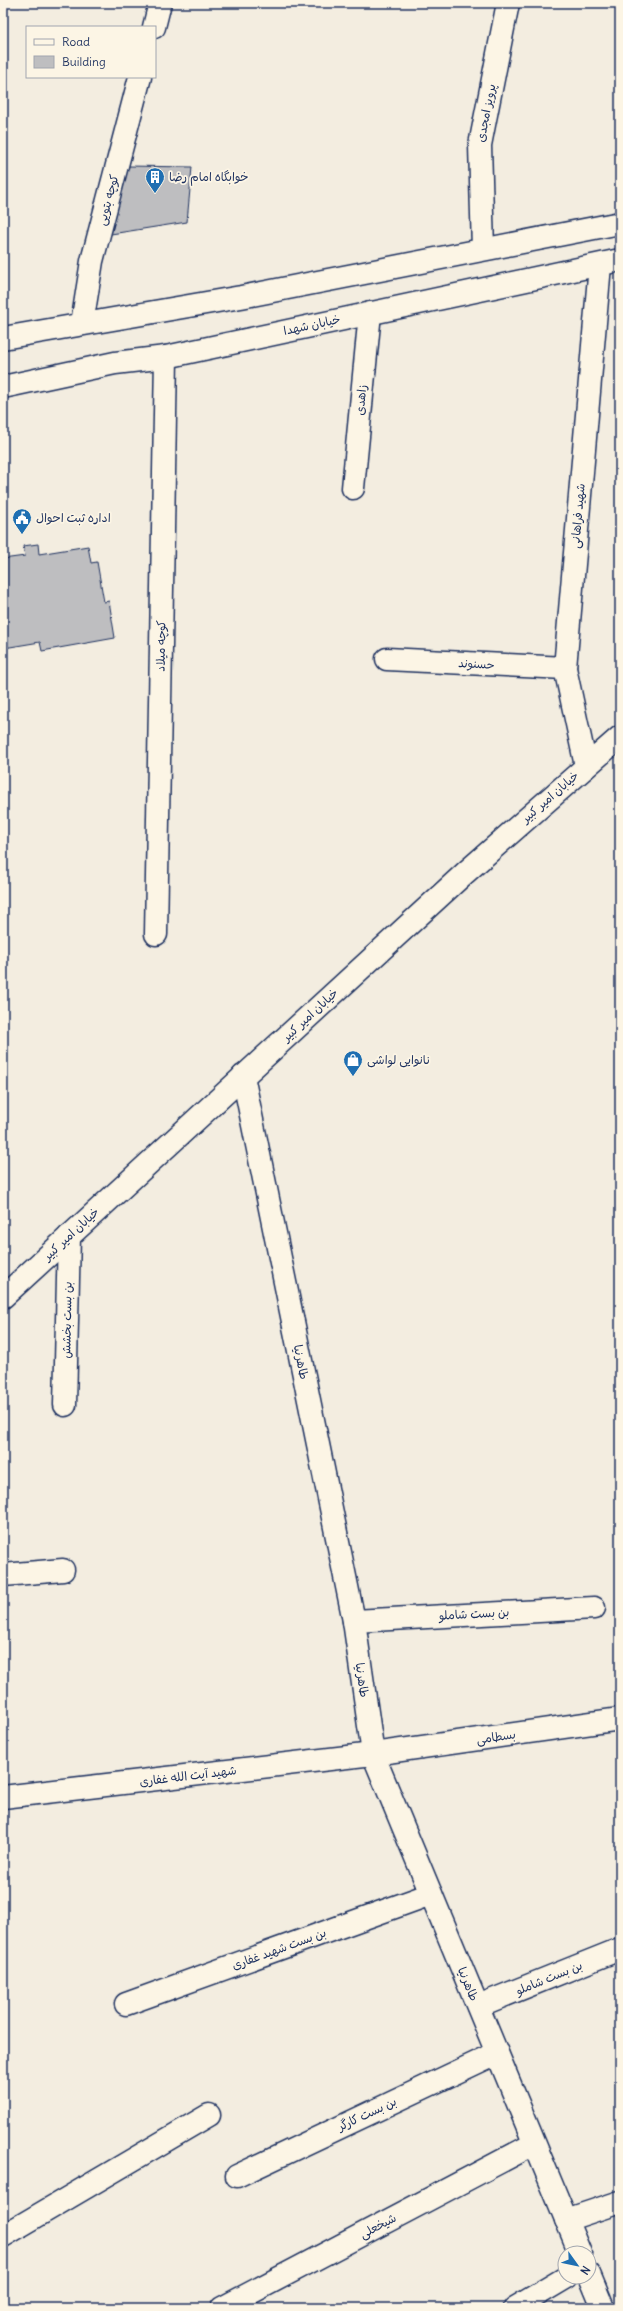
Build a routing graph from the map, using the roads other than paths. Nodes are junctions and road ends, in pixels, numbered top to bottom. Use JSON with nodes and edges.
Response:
{"nodes":[{"id":1,"x":160,"y":3,"type":"edge"},
{"id":2,"x":508,"y":3,"type":"edge"},
{"id":3,"x":154,"y":26,"type":"edge"},
{"id":4,"x":140,"y":78,"type":"edge"},
{"id":5,"x":620,"y":223,"type":"edge"},
{"id":6,"x":483,"y":249,"type":"junction"},
{"id":7,"x":610,"y":262,"type":"edge"},
{"id":8,"x":370,"y":313,"type":"junction"},
{"id":9,"x":82,"y":324,"type":"junction"},
{"id":10,"x":3,"y":338,"type":"edge"},
{"id":11,"x":166,"y":358,"type":"junction"},
{"id":12,"x":3,"y":386,"type":"edge"},
{"id":13,"x":353,"y":488,"type":"dead end"},
{"id":14,"x":387,"y":659,"type":"dead end"},
{"id":15,"x":565,"y":668,"type":"junction"},
{"id":16,"x":620,"y":737,"type":"edge"},
{"id":17,"x":586,"y":766,"type":"junction"},
{"id":18,"x":156,"y":934,"type":"dead end"},
{"id":19,"x":243,"y":1076,"type":"junction"},
{"id":20,"x":69,"y":1236,"type":"junction"},
{"id":21,"x":3,"y":1297,"type":"edge"},
{"id":22,"x":65,"y":1405,"type":"dead end"},
{"id":23,"x":63,"y":1570,"type":"dead end"},
{"id":24,"x":3,"y":1575,"type":"edge"},
{"id":25,"x":594,"y":1608,"type":"dead end"},
{"id":26,"x":354,"y":1621,"type":"junction"},
{"id":27,"x":620,"y":1719,"type":"edge"},
{"id":28,"x":373,"y":1754,"type":"junction"},
{"id":29,"x":3,"y":1797,"type":"edge"},
{"id":30,"x":431,"y":1894,"type":"junction"},
{"id":31,"x":620,"y":1949,"type":"edge"},
{"id":32,"x":126,"y":2004,"type":"dead end"},
{"id":33,"x":478,"y":2006,"type":"junction"},
{"id":34,"x":497,"y":2053,"type":"junction"},
{"id":35,"x":209,"y":2115,"type":"dead end"},
{"id":36,"x":534,"y":2144,"type":"junction"},
{"id":37,"x":237,"y":2176,"type":"dead end"},
{"id":38,"x":620,"y":2202,"type":"edge"},
{"id":39,"x":566,"y":2220,"type":"junction"},
{"id":40,"x":3,"y":2236,"type":"edge"},
{"id":41,"x":577,"y":2245,"type":"edge"},
{"id":42,"x":557,"y":2283,"type":"edge"},
{"id":43,"x":594,"y":2285,"type":"edge"},
{"id":44,"x":222,"y":2308,"type":"edge"},
{"id":45,"x":514,"y":2308,"type":"edge"},
{"id":46,"x":603,"y":2308,"type":"edge"}],
"edges":[{"from":1,"to":3,"type":"street"},
{"from":2,"to":6,"type":"street","name":"پرویز امجدی"},
{"from":4,"to":9,"type":"street","name":"کوچه بتویی"},
{"from":5,"to":6,"type":"street"},
{"from":6,"to":9,"type":"street"},
{"from":7,"to":8,"type":"street","name":"خیابان شهدا"},
{"from":7,"to":15,"type":"street","name":"شهید فراهانی"},
{"from":8,"to":11,"type":"street","name":"خیابان شهدا"},
{"from":8,"to":13,"type":"street","name":"زاهدی"},
{"from":9,"to":10,"type":"street"},
{"from":11,"to":12,"type":"street","name":"خیابان شهدا"},
{"from":11,"to":18,"type":"street","name":"کوچه میلاد"},
{"from":14,"to":15,"type":"street","name":"حسنوند"},
{"from":15,"to":17,"type":"street","name":"شهید فراهانی"},
{"from":16,"to":17,"type":"street","name":"خیابان امیر کبیر"},
{"from":17,"to":19,"type":"street","name":"خیابان امیر کبیر"},
{"from":19,"to":20,"type":"street","name":"خیابان امیر کبیر"},
{"from":19,"to":26,"type":"street","name":"طاهرنیا"},
{"from":20,"to":21,"type":"street","name":"خیابان امیر کبیر"},
{"from":20,"to":22,"type":"street","name":"بن بست بخشش"},
{"from":23,"to":24,"type":"street"},
{"from":25,"to":26,"type":"street","name":"بن بست شاملو"},
{"from":26,"to":28,"type":"street","name":"طاهرنیا"},
{"from":27,"to":28,"type":"street","name":"بسطامی"},
{"from":28,"to":29,"type":"street","name":"شهید آیت الله غفاری"},
{"from":28,"to":30,"type":"street","name":"طاهرنیا"},
{"from":30,"to":32,"type":"street","name":"بن بست شهید غفاری"},
{"from":30,"to":33,"type":"street","name":"طاهرنیا"},
{"from":31,"to":33,"type":"street","name":"بن بست شاملو"},
{"from":33,"to":34,"type":"street","name":"طاهرنیا"},
{"from":34,"to":36,"type":"street","name":"طاهرنیا"},
{"from":34,"to":37,"type":"street","name":"بن بست کارگر"},
{"from":35,"to":40,"type":"street"},
{"from":36,"to":39,"type":"street","name":"طاهرنیا"},
{"from":36,"to":44,"type":"street","name":"شیخعلی"},
{"from":38,"to":39,"type":"street"},
{"from":39,"to":41,"type":"street","name":"طاهرنیا"},
{"from":42,"to":45,"type":"street"},
{"from":43,"to":46,"type":"street"}]}
